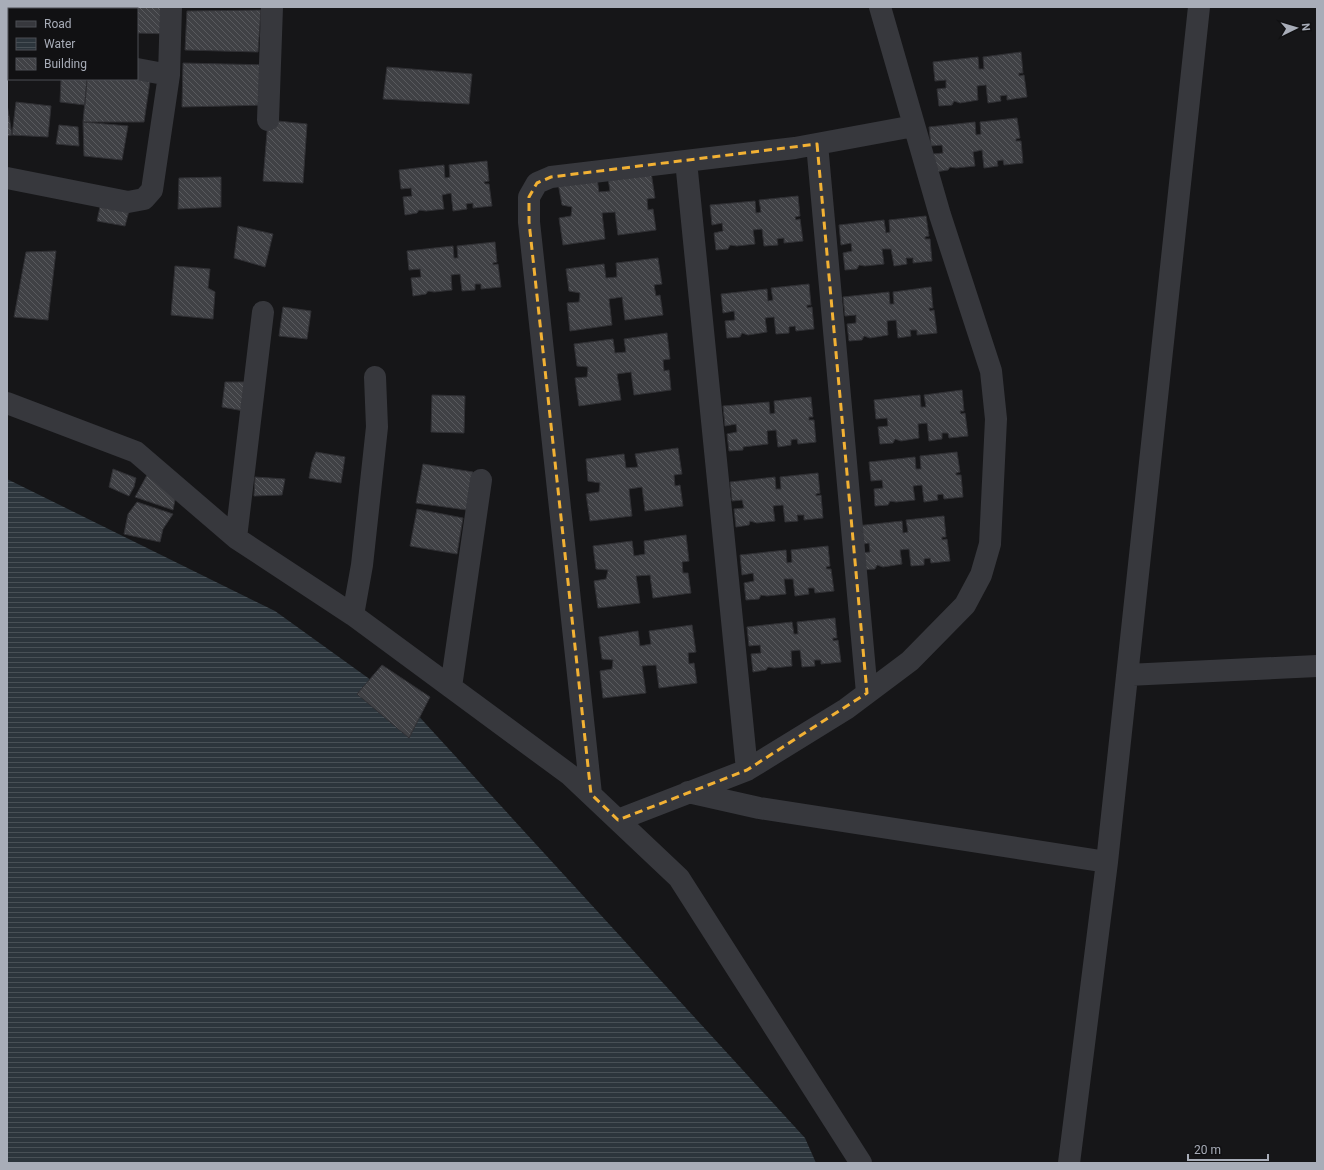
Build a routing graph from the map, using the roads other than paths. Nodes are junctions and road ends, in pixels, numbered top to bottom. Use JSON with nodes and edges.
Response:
{"nodes":[{"id":1,"x":171,"y":7,"type":"edge"},
{"id":2,"x":272,"y":7,"type":"edge"},
{"id":3,"x":880,"y":7,"type":"edge"},
{"id":4,"x":1199,"y":7,"type":"edge"},
{"id":5,"x":138,"y":69,"type":"edge"},
{"id":6,"x":168,"y":74,"type":"junction"},
{"id":7,"x":268,"y":120,"type":"dead end"},
{"id":8,"x":914,"y":126,"type":"junction"},
{"id":9,"x":817,"y":144,"type":"junction"},
{"id":10,"x":686,"y":161,"type":"junction"},
{"id":11,"x":7,"y":178,"type":"edge"},
{"id":12,"x":263,"y":312,"type":"dead end"},
{"id":13,"x":375,"y":376,"type":"dead end"},
{"id":14,"x":7,"y":403,"type":"edge"},
{"id":15,"x":481,"y":480,"type":"dead end"},
{"id":16,"x":236,"y":538,"type":"junction"},
{"id":17,"x":353,"y":616,"type":"junction"},
{"id":18,"x":1317,"y":666,"type":"edge"},
{"id":19,"x":1128,"y":675,"type":"junction"},
{"id":20,"x":451,"y":687,"type":"junction"},
{"id":21,"x":867,"y":693,"type":"junction"},
{"id":22,"x":747,"y":770,"type":"junction"},
{"id":23,"x":688,"y":792,"type":"junction"},
{"id":24,"x":591,"y":794,"type":"junction"},
{"id":25,"x":618,"y":820,"type":"junction"},
{"id":26,"x":1107,"y":862,"type":"junction"},
{"id":27,"x":861,"y":1163,"type":"edge"},
{"id":28,"x":1070,"y":1163,"type":"edge"}],
"edges":[{"from":1,"to":6,"type":"street"},
{"from":2,"to":7,"type":"street"},
{"from":3,"to":8,"type":"street"},
{"from":4,"to":19,"type":"street"},
{"from":5,"to":6,"type":"street"},
{"from":6,"to":11,"type":"street"},
{"from":8,"to":9,"type":"street"},
{"from":8,"to":21,"type":"street"},
{"from":9,"to":10,"type":"street"},
{"from":9,"to":21,"type":"street"},
{"from":10,"to":22,"type":"street"},
{"from":10,"to":24,"type":"street"},
{"from":12,"to":16,"type":"street"},
{"from":13,"to":17,"type":"street"},
{"from":14,"to":16,"type":"street"},
{"from":15,"to":20,"type":"street"},
{"from":16,"to":17,"type":"street"},
{"from":17,"to":20,"type":"street"},
{"from":18,"to":19,"type":"street"},
{"from":19,"to":26,"type":"street"},
{"from":20,"to":24,"type":"street"},
{"from":21,"to":22,"type":"street"},
{"from":22,"to":23,"type":"street"},
{"from":23,"to":25,"type":"street"},
{"from":23,"to":26,"type":"street"},
{"from":24,"to":25,"type":"street"},
{"from":25,"to":27,"type":"street"},
{"from":26,"to":28,"type":"street"}]}
